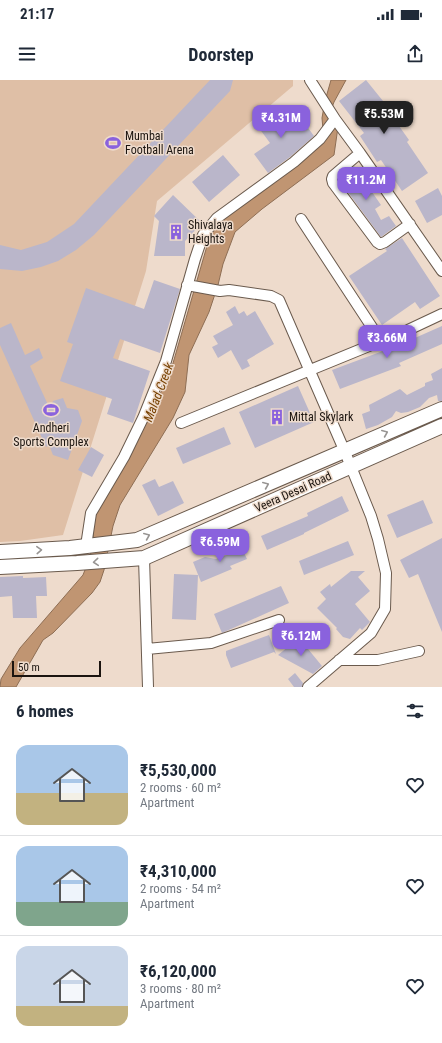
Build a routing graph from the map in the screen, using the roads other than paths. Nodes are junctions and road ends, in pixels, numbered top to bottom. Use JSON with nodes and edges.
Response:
{"nodes":[{"id":1,"x":310,"y":80,"type":"edge"},
{"id":2,"x":335,"y":119,"type":"junction"},
{"id":3,"x":360,"y":153,"type":"junction"},
{"id":4,"x":301,"y":219,"type":"dead end"},
{"id":5,"x":410,"y":224,"type":"junction"},
{"id":6,"x":442,"y":271,"type":"edge"},
{"id":7,"x":192,"y":282,"type":"junction"},
{"id":8,"x":442,"y":314,"type":"edge"},
{"id":9,"x":382,"y":341,"type":"junction"},
{"id":10,"x":310,"y":370,"type":"junction"},
{"id":11,"x":442,"y":409,"type":"edge"},
{"id":12,"x":181,"y":423,"type":"dead end"},
{"id":13,"x":442,"y":426,"type":"edge"},
{"id":14,"x":344,"y":451,"type":"junction"},
{"id":15,"x":351,"y":467,"type":"junction"},
{"id":16,"x":89,"y":546,"type":"junction"},
{"id":17,"x":0,"y":552,"type":"edge"},
{"id":18,"x":144,"y":558,"type":"junction"},
{"id":19,"x":0,"y":567,"type":"edge"},
{"id":20,"x":279,"y":620,"type":"dead end"},
{"id":21,"x":147,"y":648,"type":"junction"},
{"id":22,"x":419,"y":651,"type":"dead end"},
{"id":23,"x":339,"y":660,"type":"junction"},
{"id":24,"x":148,"y":687,"type":"edge"},
{"id":25,"x":308,"y":687,"type":"edge"}],
"edges":[{"from":1,"to":2,"type":"street"},
{"from":2,"to":3,"type":"street"},
{"from":2,"to":7,"type":"street"},
{"from":3,"to":5,"type":"street"},
{"from":3,"to":5,"type":"street"},
{"from":4,"to":9,"type":"street"},
{"from":5,"to":6,"type":"street"},
{"from":7,"to":10,"type":"street"},
{"from":7,"to":16,"type":"street"},
{"from":8,"to":9,"type":"street"},
{"from":9,"to":10,"type":"street"},
{"from":10,"to":12,"type":"street"},
{"from":10,"to":14,"type":"street"},
{"from":14,"to":11,"type":"street","one_way":true},
{"from":13,"to":15,"type":"street","name":"Veera Desai Road"},
{"from":14,"to":15,"type":"street"},
{"from":16,"to":14,"type":"street","one_way":true},
{"from":15,"to":18,"type":"street","name":"Veera Desai Road"},
{"from":15,"to":23,"type":"street"},
{"from":17,"to":16,"type":"street","one_way":true},
{"from":18,"to":19,"type":"street","name":"Veera Desai Road","one_way":true},
{"from":18,"to":21,"type":"street"},
{"from":20,"to":21,"type":"street"},
{"from":21,"to":24,"type":"street"},
{"from":22,"to":23,"type":"street"},
{"from":23,"to":25,"type":"street"}]}
